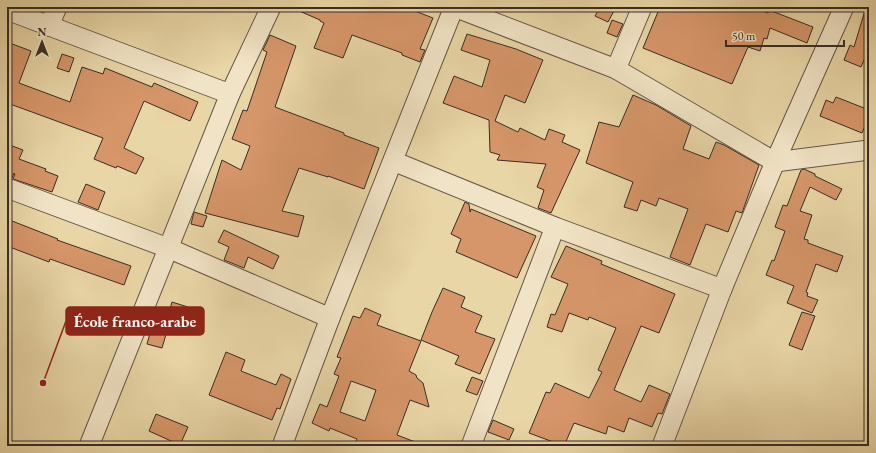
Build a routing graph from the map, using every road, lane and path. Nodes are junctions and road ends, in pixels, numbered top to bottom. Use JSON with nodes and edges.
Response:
{"nodes":[{"id":1,"x":57,"y":7,"type":"edge"},
{"id":2,"x":271,"y":7,"type":"edge"},
{"id":3,"x":454,"y":7,"type":"edge"},
{"id":4,"x":642,"y":7,"type":"edge"},
{"id":5,"x":844,"y":7,"type":"edge"},
{"id":6,"x":7,"y":10,"type":"edge"},
{"id":7,"x":49,"y":26,"type":"junction"},
{"id":8,"x":616,"y":69,"type":"junction"},
{"id":9,"x":230,"y":94,"type":"junction"},
{"id":10,"x":869,"y":150,"type":"edge"},
{"id":11,"x":393,"y":161,"type":"junction"},
{"id":12,"x":775,"y":162,"type":"junction"},
{"id":13,"x":7,"y":188,"type":"edge"},
{"id":14,"x":555,"y":227,"type":"junction"},
{"id":15,"x":168,"y":248,"type":"junction"},
{"id":16,"x":722,"y":289,"type":"junction"},
{"id":17,"x":330,"y":318,"type":"junction"},
{"id":18,"x":89,"y":446,"type":"edge"},
{"id":19,"x":282,"y":446,"type":"edge"},
{"id":20,"x":470,"y":446,"type":"edge"},
{"id":21,"x":662,"y":446,"type":"edge"}],
"edges":[{"from":1,"to":7,"type":"street"},
{"from":2,"to":9,"type":"street"},
{"from":3,"to":8,"type":"street"},
{"from":3,"to":11,"type":"street"},
{"from":4,"to":8,"type":"street"},
{"from":5,"to":12,"type":"street"},
{"from":6,"to":7,"type":"street"},
{"from":7,"to":9,"type":"street"},
{"from":8,"to":12,"type":"street"},
{"from":9,"to":15,"type":"street"},
{"from":10,"to":12,"type":"street"},
{"from":11,"to":14,"type":"street"},
{"from":11,"to":17,"type":"street"},
{"from":12,"to":16,"type":"street"},
{"from":13,"to":15,"type":"street"},
{"from":14,"to":16,"type":"street"},
{"from":14,"to":20,"type":"street"},
{"from":15,"to":17,"type":"street"},
{"from":15,"to":18,"type":"street"},
{"from":16,"to":21,"type":"street"},
{"from":17,"to":19,"type":"street"}]}
